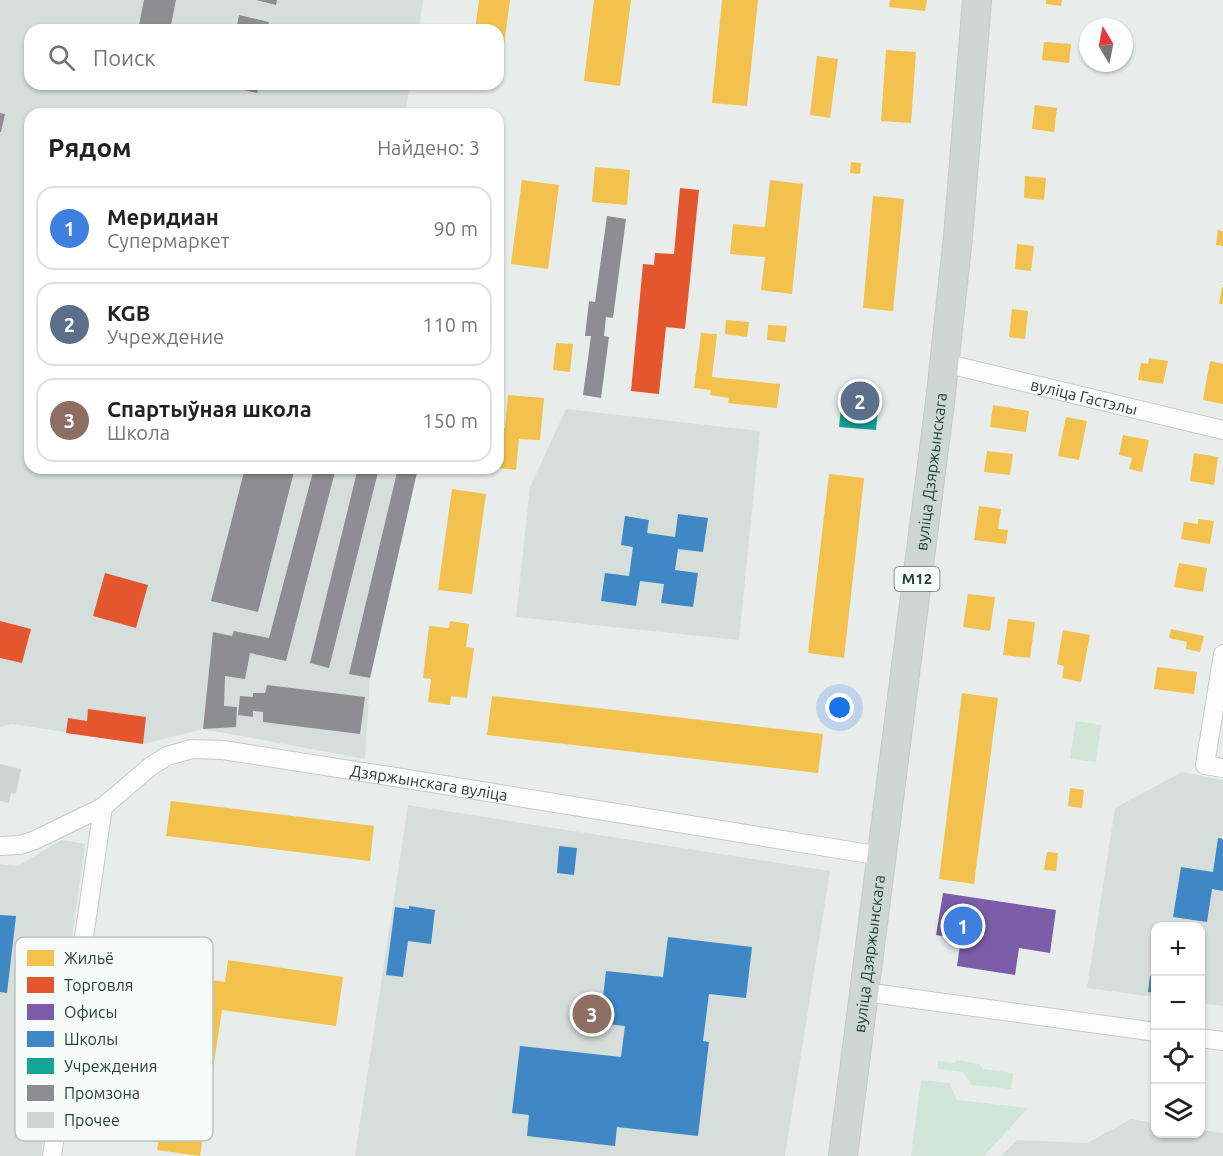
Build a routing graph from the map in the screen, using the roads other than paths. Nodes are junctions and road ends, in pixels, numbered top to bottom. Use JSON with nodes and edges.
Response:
{"nodes":[{"id":1,"x":977,"y":0,"type":"edge"},
{"id":2,"x":944,"y":363,"type":"junction"},
{"id":3,"x":1223,"y":430,"type":"edge"},
{"id":4,"x":1223,"y":654,"type":"edge"},
{"id":5,"x":1223,"y":768,"type":"edge"},
{"id":6,"x":103,"y":807,"type":"junction"},
{"id":7,"x":0,"y":846,"type":"edge"},
{"id":8,"x":882,"y":856,"type":"junction"},
{"id":9,"x":84,"y":937,"type":"edge"},
{"id":10,"x":865,"y":992,"type":"junction"},
{"id":11,"x":1151,"y":1031,"type":"edge"},
{"id":12,"x":1205,"y":1039,"type":"edge"},
{"id":13,"x":1223,"y":1041,"type":"edge"},
{"id":14,"x":54,"y":1141,"type":"edge"},
{"id":15,"x":52,"y":1156,"type":"edge"},
{"id":16,"x":843,"y":1156,"type":"edge"}],
"edges":[{"from":1,"to":2,"type":"main road","name":"вуліца Дзяржынскага","number":"М12"},
{"from":2,"to":3,"type":"street","name":"вуліца Гастэлы"},
{"from":2,"to":8,"type":"main road","name":"вуліца Дзяржынскага","number":"М12"},
{"from":4,"to":5,"type":"street"},
{"from":6,"to":7,"type":"street","name":"Дзяржынскага вуліца"},
{"from":6,"to":8,"type":"street","name":"Дзяржынскага вуліца"},
{"from":6,"to":9,"type":"street"},
{"from":8,"to":10,"type":"main road","name":"вуліца Дзяржынскага","number":"М12"},
{"from":10,"to":11,"type":"street"},
{"from":10,"to":16,"type":"main road","name":"вуліца Дзяржынскага","number":"М12"},
{"from":12,"to":13,"type":"street"},
{"from":14,"to":15,"type":"street"}]}
